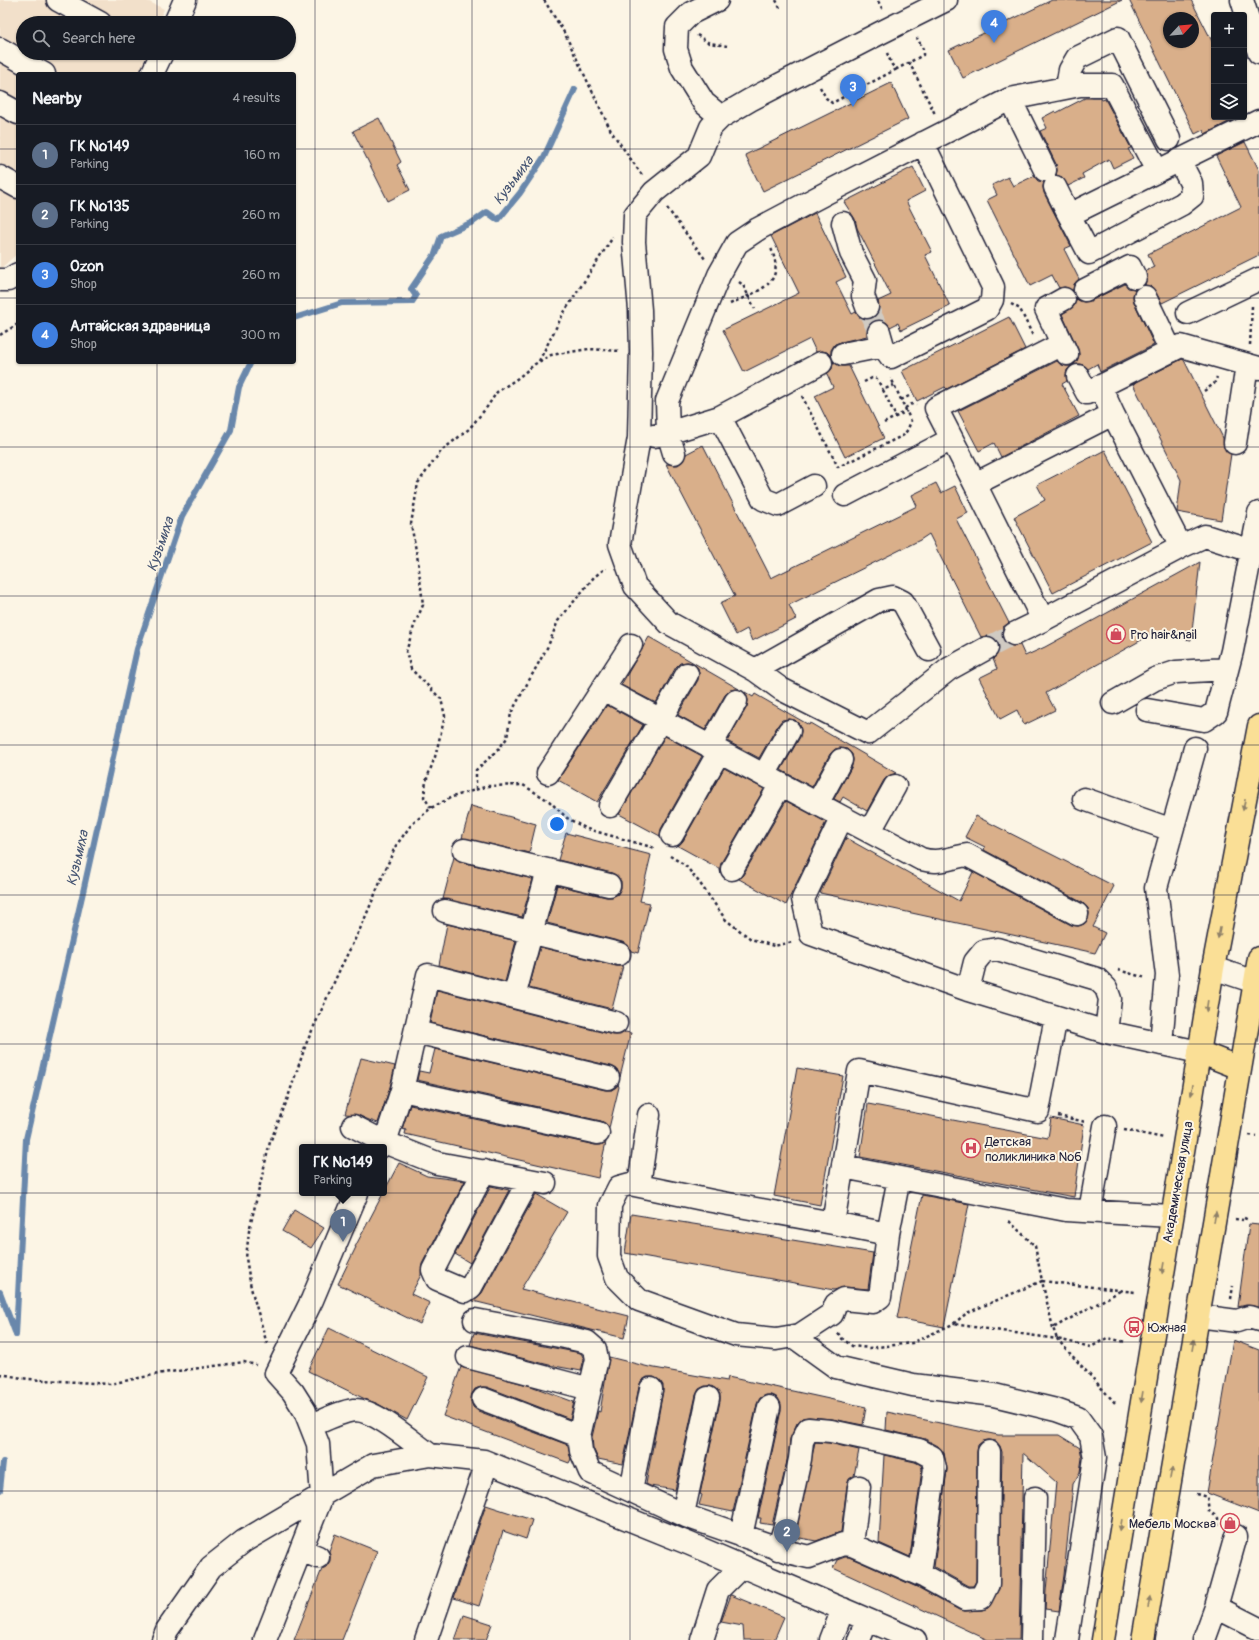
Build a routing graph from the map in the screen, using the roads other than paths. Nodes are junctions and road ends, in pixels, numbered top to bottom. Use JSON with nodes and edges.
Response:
{"nodes":[{"id":1,"x":58,"y":0,"type":"edge"},
{"id":2,"x":185,"y":0,"type":"edge"},
{"id":3,"x":717,"y":0,"type":"edge"},
{"id":4,"x":946,"y":0,"type":"edge"},
{"id":5,"x":1242,"y":0,"type":"edge"},
{"id":6,"x":87,"y":16,"type":"edge"},
{"id":7,"x":178,"y":16,"type":"edge"},
{"id":8,"x":0,"y":49,"type":"edge"},
{"id":9,"x":1259,"y":53,"type":"edge"},
{"id":10,"x":16,"y":58,"type":"edge"},
{"id":11,"x":19,"y":60,"type":"edge"},
{"id":12,"x":159,"y":60,"type":"edge"},
{"id":13,"x":40,"y":72,"type":"edge"},
{"id":14,"x":153,"y":72,"type":"edge"},
{"id":15,"x":1067,"y":87,"type":"junction"},
{"id":16,"x":1010,"y":99,"type":"junction"},
{"id":17,"x":0,"y":103,"type":"edge"},
{"id":18,"x":16,"y":112,"type":"edge"},
{"id":19,"x":721,"y":117,"type":"junction"},
{"id":20,"x":1259,"y":121,"type":"edge"},
{"id":21,"x":1169,"y":139,"type":"dead end"},
{"id":22,"x":923,"y":143,"type":"junction"},
{"id":23,"x":1179,"y":160,"type":"junction"},
{"id":24,"x":1157,"y":171,"type":"junction"},
{"id":25,"x":0,"y":178,"type":"edge"},
{"id":26,"x":16,"y":186,"type":"edge"},
{"id":27,"x":1069,"y":215,"type":"junction"},
{"id":28,"x":843,"y":223,"type":"dead end"},
{"id":29,"x":16,"y":275,"type":"edge"},
{"id":30,"x":1135,"y":277,"type":"dead end"},
{"id":31,"x":1259,"y":279,"type":"edge"},
{"id":32,"x":0,"y":280,"type":"edge"},
{"id":33,"x":1085,"y":290,"type":"dead end"},
{"id":34,"x":1145,"y":297,"type":"dead end"},
{"id":35,"x":1064,"y":299,"type":"dead end"},
{"id":36,"x":867,"y":307,"type":"tunnel mouth"},
{"id":37,"x":1188,"y":313,"type":"dead end"},
{"id":38,"x":1171,"y":351,"type":"junction"},
{"id":39,"x":843,"y":354,"type":"dead end"},
{"id":40,"x":822,"y":363,"type":"dead end"},
{"id":41,"x":1253,"y":367,"type":"edge"},
{"id":42,"x":1078,"y":376,"type":"dead end"},
{"id":43,"x":1100,"y":386,"type":"junction"},
{"id":44,"x":1113,"y":414,"type":"junction"},
{"id":45,"x":720,"y":417,"type":"junction"},
{"id":46,"x":639,"y":438,"type":"junction"},
{"id":47,"x":952,"y":439,"type":"junction"},
{"id":48,"x":671,"y":443,"type":"junction"},
{"id":49,"x":1235,"y":443,"type":"dead end"},
{"id":50,"x":975,"y":484,"type":"junction"},
{"id":51,"x":814,"y":486,"type":"dead end"},
{"id":52,"x":845,"y":495,"type":"dead end"},
{"id":53,"x":1259,"y":513,"type":"edge"},
{"id":54,"x":1181,"y":547,"type":"junction"},
{"id":55,"x":1252,"y":551,"type":"junction"},
{"id":56,"x":1043,"y":620,"type":"junction"},
{"id":57,"x":1014,"y":634,"type":"tunnel mouth"},
{"id":58,"x":631,"y":644,"type":"dead end"},
{"id":59,"x":987,"y":648,"type":"tunnel mouth"},
{"id":60,"x":929,"y":650,"type":"dead end"},
{"id":61,"x":1227,"y":669,"type":"junction"},
{"id":62,"x":755,"y":670,"type":"junction"},
{"id":63,"x":687,"y":674,"type":"dead end"},
{"id":64,"x":603,"y":689,"type":"junction"},
{"id":65,"x":736,"y":701,"type":"dead end"},
{"id":66,"x":1113,"y":703,"type":"dead end"},
{"id":67,"x":1147,"y":710,"type":"dead end"},
{"id":68,"x":659,"y":719,"type":"junction"},
{"id":69,"x":1259,"y":726,"type":"edge"},
{"id":70,"x":789,"y":731,"type":"dead end"},
{"id":71,"x":1195,"y":748,"type":"dead end"},
{"id":72,"x":715,"y":749,"type":"junction"},
{"id":73,"x":841,"y":760,"type":"dead end"},
{"id":74,"x":548,"y":773,"type":"dead end"},
{"id":75,"x":772,"y":780,"type":"junction"},
{"id":76,"x":895,"y":786,"type":"dead end"},
{"id":77,"x":1084,"y":799,"type":"dead end"},
{"id":78,"x":817,"y":804,"type":"junction"},
{"id":79,"x":610,"y":806,"type":"dead end"},
{"id":80,"x":842,"y":817,"type":"junction"},
{"id":81,"x":1172,"y":830,"type":"junction"},
{"id":82,"x":870,"y":831,"type":"junction"},
{"id":83,"x":672,"y":835,"type":"dead end"},
{"id":84,"x":464,"y":850,"type":"dead end"},
{"id":85,"x":732,"y":869,"type":"dead end"},
{"id":86,"x":548,"y":870,"type":"junction"},
{"id":87,"x":609,"y":885,"type":"dead end"},
{"id":88,"x":445,"y":911,"type":"dead end"},
{"id":89,"x":1077,"y":914,"type":"dead end"},
{"id":90,"x":532,"y":933,"type":"junction"},
{"id":91,"x":619,"y":954,"type":"dead end"},
{"id":92,"x":1259,"y":958,"type":"edge"},
{"id":93,"x":1212,"y":968,"type":"junction"},
{"id":94,"x":1257,"y":981,"type":"edge"},
{"id":95,"x":968,"y":990,"type":"junction"},
{"id":96,"x":514,"y":997,"type":"junction"},
{"id":97,"x":1056,"y":1017,"type":"junction"},
{"id":98,"x":616,"y":1023,"type":"dead end"},
{"id":99,"x":416,"y":1032,"type":"junction"},
{"id":100,"x":1106,"y":1032,"type":"junction"},
{"id":101,"x":1161,"y":1044,"type":"junction"},
{"id":102,"x":1199,"y":1052,"type":"junction"},
{"id":103,"x":1240,"y":1068,"type":"junction"},
{"id":104,"x":608,"y":1078,"type":"dead end"},
{"id":105,"x":402,"y":1090,"type":"junction"},
{"id":106,"x":649,"y":1115,"type":"dead end"},
{"id":107,"x":353,"y":1126,"type":"dead end"},
{"id":108,"x":1105,"y":1126,"type":"road end"},
{"id":109,"x":598,"y":1133,"type":"dead end"},
{"id":110,"x":382,"y":1144,"type":"edge"},
{"id":111,"x":387,"y":1146,"type":"edge"},
{"id":112,"x":843,"y":1167,"type":"junction"},
{"id":113,"x":484,"y":1172,"type":"junction"},
{"id":114,"x":899,"y":1178,"type":"junction"},
{"id":115,"x":639,"y":1185,"type":"junction"},
{"id":116,"x":356,"y":1196,"type":"edge"},
{"id":117,"x":1090,"y":1211,"type":"junction"},
{"id":118,"x":1171,"y":1216,"type":"junction"},
{"id":119,"x":833,"y":1223,"type":"junction"},
{"id":120,"x":888,"y":1234,"type":"junction"},
{"id":121,"x":1198,"y":1316,"type":"junction"},
{"id":122,"x":475,"y":1320,"type":"dead end"},
{"id":123,"x":1259,"y":1320,"type":"edge"},
{"id":124,"x":793,"y":1336,"type":"junction"},
{"id":125,"x":468,"y":1357,"type":"dead end"},
{"id":126,"x":590,"y":1389,"type":"junction"},
{"id":127,"x":651,"y":1389,"type":"dead end"},
{"id":128,"x":708,"y":1398,"type":"dead end"},
{"id":129,"x":482,"y":1399,"type":"dead end"},
{"id":130,"x":769,"y":1407,"type":"dead end"},
{"id":131,"x":311,"y":1426,"type":"junction"},
{"id":132,"x":579,"y":1436,"type":"junction"},
{"id":133,"x":988,"y":1452,"type":"dead end"},
{"id":134,"x":430,"y":1455,"type":"junction"},
{"id":135,"x":487,"y":1463,"type":"junction"},
{"id":136,"x":859,"y":1487,"type":"dead end"},
{"id":137,"x":631,"y":1490,"type":"junction"},
{"id":138,"x":322,"y":1496,"type":"junction"},
{"id":139,"x":1035,"y":1498,"type":"dead end"},
{"id":140,"x":683,"y":1514,"type":"junction"},
{"id":141,"x":741,"y":1536,"type":"junction"},
{"id":142,"x":1236,"y":1536,"type":"road end"},
{"id":143,"x":852,"y":1545,"type":"junction"},
{"id":144,"x":785,"y":1551,"type":"junction"},
{"id":145,"x":742,"y":1566,"type":"junction"},
{"id":146,"x":920,"y":1574,"type":"junction"},
{"id":147,"x":775,"y":1580,"type":"junction"},
{"id":148,"x":1216,"y":1607,"type":"junction"},
{"id":149,"x":843,"y":1609,"type":"junction"},
{"id":150,"x":866,"y":1620,"type":"junction"},
{"id":151,"x":1259,"y":1629,"type":"edge"},
{"id":152,"x":1259,"y":1636,"type":"edge"},
{"id":153,"x":163,"y":1640,"type":"edge"},
{"id":154,"x":265,"y":1640,"type":"edge"},
{"id":155,"x":426,"y":1640,"type":"edge"},
{"id":156,"x":702,"y":1640,"type":"edge"},
{"id":157,"x":831,"y":1640,"type":"edge"},
{"id":158,"x":859,"y":1640,"type":"edge"},
{"id":159,"x":914,"y":1640,"type":"edge"},
{"id":160,"x":1032,"y":1640,"type":"edge"},
{"id":161,"x":1067,"y":1640,"type":"edge"},
{"id":162,"x":1103,"y":1640,"type":"edge"},
{"id":163,"x":1143,"y":1640,"type":"edge"},
{"id":164,"x":1204,"y":1640,"type":"edge"},
{"id":165,"x":1257,"y":1640,"type":"edge"}],
"edges":[{"from":1,"to":6,"type":"street"},
{"from":2,"to":7,"type":"street"},
{"from":3,"to":19,"type":"street"},
{"from":4,"to":19,"type":"street"},
{"from":5,"to":9,"type":"street"},
{"from":8,"to":10,"type":"street"},
{"from":11,"to":13,"type":"street"},
{"from":12,"to":14,"type":"street"},
{"from":15,"to":16,"type":"street"},
{"from":15,"to":21,"type":"street"},
{"from":15,"to":24,"type":"street"},
{"from":16,"to":22,"type":"street"},
{"from":16,"to":27,"type":"street"},
{"from":17,"to":18,"type":"street"},
{"from":19,"to":46,"type":"street"},
{"from":20,"to":23,"type":"street"},
{"from":22,"to":39,"type":"street"},
{"from":22,"to":48,"type":"street"},
{"from":23,"to":24,"type":"street"},
{"from":23,"to":27,"type":"street"},
{"from":24,"to":27,"type":"street"},
{"from":25,"to":26,"type":"street"},
{"from":28,"to":36,"type":"street"},
{"from":29,"to":32,"type":"street"},
{"from":30,"to":33,"type":"street"},
{"from":31,"to":37,"type":"street"},
{"from":34,"to":38,"type":"street"},
{"from":35,"to":47,"type":"street"},
{"from":38,"to":41,"type":"street"},
{"from":38,"to":43,"type":"street"},
{"from":40,"to":45,"type":"street"},
{"from":41,"to":49,"type":"street"},
{"from":42,"to":43,"type":"street"},
{"from":43,"to":44,"type":"street"},
{"from":44,"to":50,"type":"street"},
{"from":44,"to":54,"type":"street"},
{"from":45,"to":48,"type":"street"},
{"from":45,"to":51,"type":"street"},
{"from":46,"to":48,"type":"street"},
{"from":46,"to":62,"type":"street"},
{"from":47,"to":50,"type":"street"},
{"from":47,"to":52,"type":"street"},
{"from":50,"to":56,"type":"street"},
{"from":53,"to":55,"type":"street"},
{"from":54,"to":55,"type":"street"},
{"from":54,"to":56,"type":"street"},
{"from":55,"to":61,"type":"street"},
{"from":56,"to":57,"type":"street"},
{"from":58,"to":64,"type":"street"},
{"from":59,"to":62,"type":"street"},
{"from":60,"to":62,"type":"street"},
{"from":61,"to":66,"type":"street"},
{"from":61,"to":67,"type":"street"},
{"from":63,"to":68,"type":"street"},
{"from":64,"to":68,"type":"street"},
{"from":64,"to":74,"type":"street"},
{"from":65,"to":72,"type":"street"},
{"from":68,"to":72,"type":"street"},
{"from":68,"to":79,"type":"street"},
{"from":69,"to":93,"type":"main road","name":"Академическая улица","one_way":true},
{"from":70,"to":75,"type":"street"},
{"from":71,"to":81,"type":"street"},
{"from":72,"to":75,"type":"street"},
{"from":72,"to":83,"type":"street"},
{"from":73,"to":78,"type":"street"},
{"from":75,"to":78,"type":"street"},
{"from":75,"to":85,"type":"street"},
{"from":76,"to":82,"type":"street"},
{"from":77,"to":81,"type":"street"},
{"from":78,"to":80,"type":"street"},
{"from":80,"to":82,"type":"street"},
{"from":80,"to":95,"type":"street"},
{"from":81,"to":101,"type":"street"},
{"from":82,"to":89,"type":"street"},
{"from":84,"to":86,"type":"street"},
{"from":86,"to":87,"type":"street"},
{"from":86,"to":90,"type":"street"},
{"from":88,"to":90,"type":"street"},
{"from":90,"to":91,"type":"street"},
{"from":90,"to":96,"type":"street"},
{"from":92,"to":94,"type":"main road"},
{"from":93,"to":94,"type":"street"},
{"from":93,"to":102,"type":"main road","name":"Академическая улица","one_way":true},
{"from":94,"to":103,"type":"main road"},
{"from":95,"to":97,"type":"street"},
{"from":95,"to":100,"type":"street"},
{"from":96,"to":98,"type":"street"},
{"from":96,"to":99,"type":"street"},
{"from":97,"to":100,"type":"street"},
{"from":97,"to":112,"type":"street"},
{"from":99,"to":104,"type":"street"},
{"from":99,"to":105,"type":"street"},
{"from":100,"to":101,"type":"street"},
{"from":101,"to":102,"type":"street"},
{"from":102,"to":103,"type":"main road"},
{"from":102,"to":118,"type":"main road","name":"Академическая улица","one_way":true},
{"from":121,"to":103,"type":"main road","one_way":true},
{"from":105,"to":109,"type":"street"},
{"from":105,"to":110,"type":"street"},
{"from":106,"to":115,"type":"street"},
{"from":107,"to":110,"type":"street"},
{"from":108,"to":117,"type":"street"},
{"from":111,"to":113,"type":"street"},
{"from":112,"to":114,"type":"street"},
{"from":112,"to":119,"type":"street"},
{"from":113,"to":113,"type":"street"},
{"from":114,"to":117,"type":"street"},
{"from":114,"to":120,"type":"street"},
{"from":115,"to":119,"type":"street"},
{"from":115,"to":124,"type":"street"},
{"from":116,"to":131,"type":"street"},
{"from":117,"to":118,"type":"street"},
{"from":118,"to":162,"type":"main road","name":"Академическая улица","one_way":true},
{"from":119,"to":120,"type":"street"},
{"from":120,"to":124,"type":"street"},
{"from":121,"to":123,"type":"street"},
{"from":163,"to":121,"type":"main road","one_way":true},
{"from":122,"to":126,"type":"street"},
{"from":124,"to":161,"type":"street"},
{"from":125,"to":126,"type":"street"},
{"from":126,"to":132,"type":"street"},
{"from":127,"to":137,"type":"street"},
{"from":128,"to":140,"type":"street"},
{"from":129,"to":132,"type":"street"},
{"from":130,"to":141,"type":"street"},
{"from":131,"to":134,"type":"street"},
{"from":131,"to":138,"type":"street"},
{"from":132,"to":137,"type":"street"},
{"from":133,"to":146,"type":"street"},
{"from":134,"to":135,"type":"street"},
{"from":134,"to":138,"type":"street"},
{"from":135,"to":145,"type":"street"},
{"from":135,"to":155,"type":"street"},
{"from":136,"to":143,"type":"street"},
{"from":137,"to":140,"type":"street"},
{"from":138,"to":153,"type":"street"},
{"from":138,"to":154,"type":"street"},
{"from":139,"to":160,"type":"street"},
{"from":140,"to":141,"type":"street"},
{"from":141,"to":144,"type":"street"},
{"from":142,"to":148,"type":"street"},
{"from":143,"to":144,"type":"street"},
{"from":143,"to":146,"type":"street"},
{"from":144,"to":146,"type":"street"},
{"from":144,"to":147,"type":"street"},
{"from":145,"to":147,"type":"street"},
{"from":145,"to":156,"type":"street"},
{"from":147,"to":149,"type":"street"},
{"from":148,"to":151,"type":"street"},
{"from":148,"to":164,"type":"street"},
{"from":149,"to":150,"type":"street"},
{"from":149,"to":157,"type":"street"},
{"from":150,"to":158,"type":"street"},
{"from":150,"to":159,"type":"street"},
{"from":152,"to":165,"type":"street"}]}
